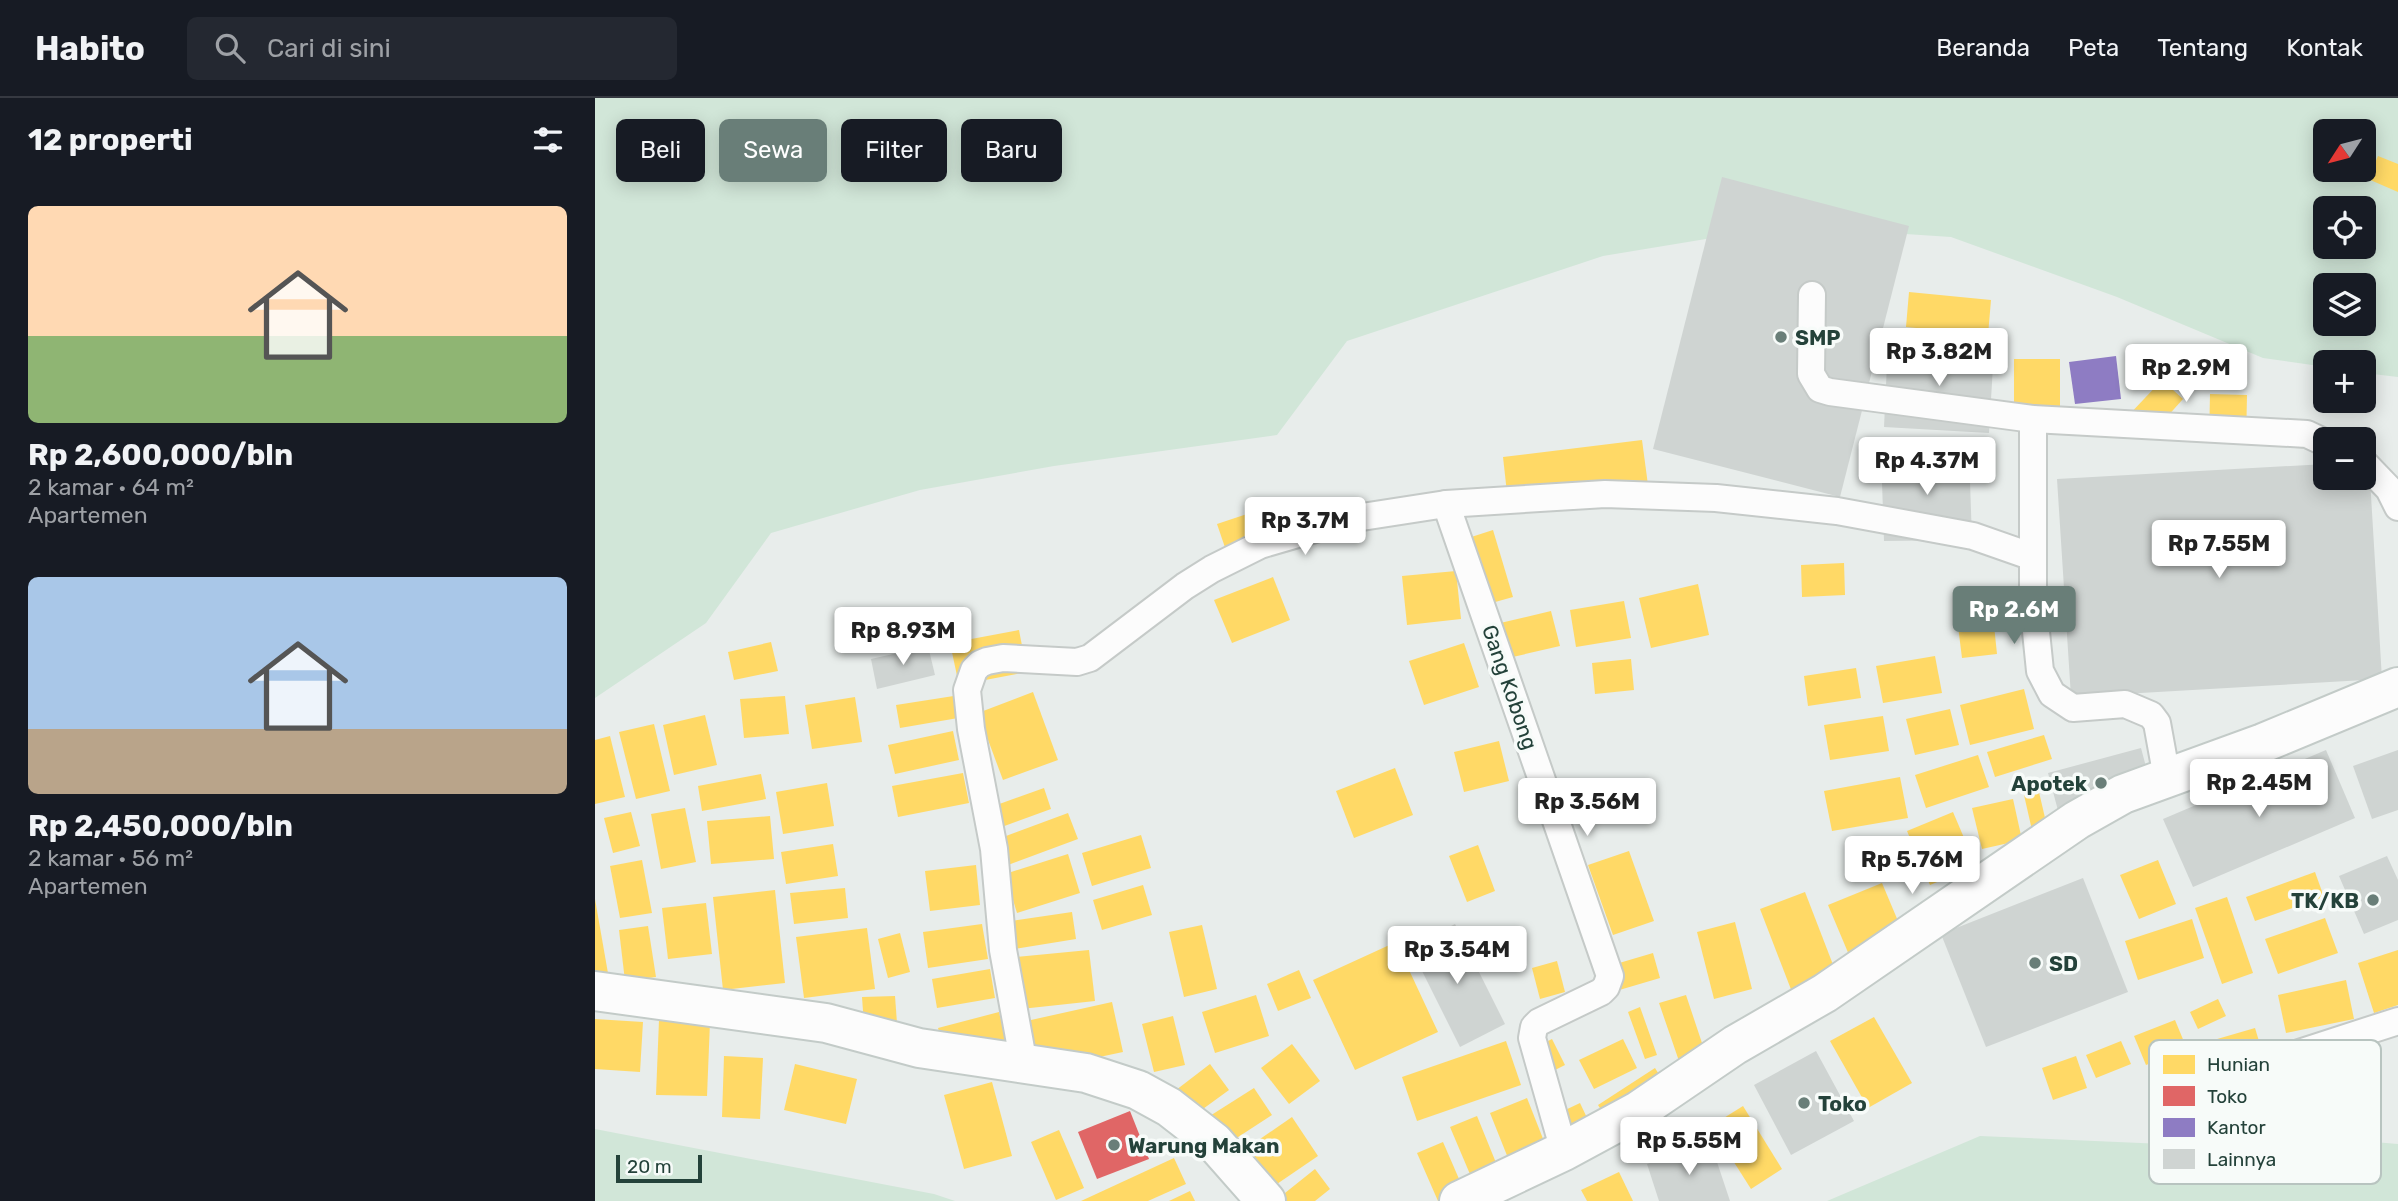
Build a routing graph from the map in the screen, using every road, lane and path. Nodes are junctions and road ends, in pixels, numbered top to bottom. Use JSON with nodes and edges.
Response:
{"nodes":[{"id":1,"x":1812,"y":295,"type":"dead end"},
{"id":2,"x":2032,"y":419,"type":"junction"},
{"id":3,"x":2313,"y":437,"type":"edge"},
{"id":4,"x":2376,"y":475,"type":"edge"},
{"id":5,"x":1446,"y":505,"type":"junction"},
{"id":6,"x":2398,"y":507,"type":"edge"},
{"id":7,"x":2033,"y":558,"type":"junction"},
{"id":8,"x":2398,"y":687,"type":"edge"},
{"id":9,"x":2167,"y":778,"type":"junction"},
{"id":10,"x":595,"y":991,"type":"edge"},
{"id":11,"x":2398,"y":1021,"type":"edge"},
{"id":12,"x":2339,"y":1040,"type":"edge"},
{"id":13,"x":1024,"y":1065,"type":"junction"},
{"id":14,"x":1564,"y":1151,"type":"junction"},
{"id":15,"x":1266,"y":1201,"type":"edge"},
{"id":16,"x":1459,"y":1201,"type":"edge"}],
"edges":[{"from":1,"to":2,"type":"street"},
{"from":2,"to":3,"type":"street"},
{"from":2,"to":7,"type":"street"},
{"from":4,"to":6,"type":"street"},
{"from":5,"to":7,"type":"street"},
{"from":5,"to":13,"type":"street"},
{"from":5,"to":14,"type":"street","name":"Gang Kobong"},
{"from":7,"to":9,"type":"street"},
{"from":8,"to":9,"type":"street"},
{"from":9,"to":14,"type":"street"},
{"from":10,"to":13,"type":"street"},
{"from":11,"to":12,"type":"street"},
{"from":13,"to":15,"type":"street"},
{"from":14,"to":16,"type":"street"}]}
